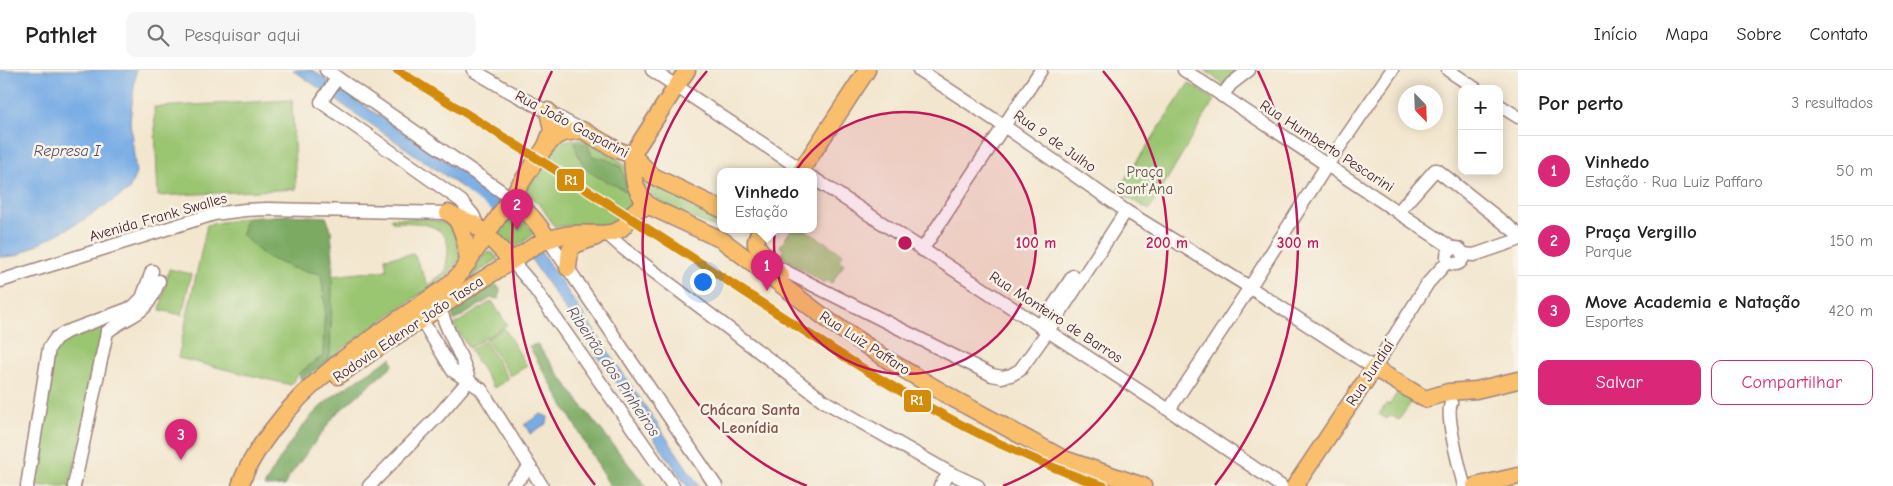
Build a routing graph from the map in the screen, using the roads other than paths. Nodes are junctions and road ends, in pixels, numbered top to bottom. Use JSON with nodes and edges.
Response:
{"nodes":[{"id":1,"x":326,"y":70,"type":"edge"},
{"id":2,"x":473,"y":70,"type":"edge"},
{"id":3,"x":652,"y":70,"type":"edge"},
{"id":4,"x":687,"y":70,"type":"edge"},
{"id":5,"x":867,"y":70,"type":"edge"},
{"id":6,"x":919,"y":70,"type":"edge"},
{"id":7,"x":1040,"y":70,"type":"edge"},
{"id":8,"x":1249,"y":70,"type":"edge"},
{"id":9,"x":1392,"y":70,"type":"edge"},
{"id":10,"x":1448,"y":70,"type":"edge"},
{"id":11,"x":1189,"y":71,"type":"edge"},
{"id":12,"x":337,"y":79,"type":"junction"},
{"id":13,"x":1470,"y":85,"type":"edge"},
{"id":14,"x":677,"y":86,"type":"junction"},
{"id":15,"x":1222,"y":96,"type":"junction"},
{"id":16,"x":1503,"y":108,"type":"edge"},
{"id":17,"x":548,"y":111,"type":"junction"},
{"id":18,"x":1518,"y":118,"type":"edge"},
{"id":19,"x":1004,"y":126,"type":"junction"},
{"id":20,"x":582,"y":130,"type":"junction"},
{"id":21,"x":546,"y":146,"type":"junction"},
{"id":22,"x":632,"y":155,"type":"junction"},
{"id":23,"x":1327,"y":165,"type":"junction"},
{"id":24,"x":798,"y":168,"type":"edge"},
{"id":25,"x":808,"y":168,"type":"edge"},
{"id":26,"x":653,"y":176,"type":"junction"},
{"id":27,"x":817,"y":181,"type":"edge"},
{"id":28,"x":637,"y":187,"type":"junction"},
{"id":29,"x":511,"y":198,"type":"junction"},
{"id":30,"x":651,"y":207,"type":"junction"},
{"id":31,"x":717,"y":207,"type":"edge"},
{"id":32,"x":1123,"y":209,"type":"junction"},
{"id":33,"x":1398,"y":212,"type":"junction"},
{"id":34,"x":451,"y":214,"type":"junction"},
{"id":35,"x":500,"y":214,"type":"junction"},
{"id":36,"x":480,"y":226,"type":"junction"},
{"id":37,"x":754,"y":233,"type":"edge"},
{"id":38,"x":758,"y":233,"type":"edge"},
{"id":39,"x":605,"y":234,"type":"junction"},
{"id":40,"x":1518,"y":234,"type":"edge"},
{"id":41,"x":552,"y":238,"type":"junction"},
{"id":42,"x":722,"y":240,"type":"junction"},
{"id":43,"x":1518,"y":240,"type":"edge"},
{"id":44,"x":573,"y":247,"type":"junction"},
{"id":45,"x":922,"y":250,"type":"junction"},
{"id":46,"x":1458,"y":251,"type":"junction"},
{"id":47,"x":511,"y":260,"type":"junction"},
{"id":48,"x":468,"y":264,"type":"junction"},
{"id":49,"x":770,"y":264,"type":"junction"},
{"id":50,"x":568,"y":268,"type":"junction"},
{"id":51,"x":0,"y":281,"type":"edge"},
{"id":52,"x":1250,"y":287,"type":"junction"},
{"id":53,"x":798,"y":297,"type":"junction"},
{"id":54,"x":435,"y":302,"type":"junction"},
{"id":55,"x":101,"y":319,"type":"junction"},
{"id":56,"x":421,"y":319,"type":"junction"},
{"id":57,"x":108,"y":332,"type":"junction"},
{"id":58,"x":1043,"y":332,"type":"junction"},
{"id":59,"x":1374,"y":368,"type":"junction"},
{"id":60,"x":469,"y":380,"type":"junction"},
{"id":61,"x":1518,"y":380,"type":"edge"},
{"id":62,"x":1518,"y":390,"type":"edge"},
{"id":63,"x":1444,"y":399,"type":"junction"},
{"id":64,"x":1169,"y":410,"type":"junction"},
{"id":65,"x":530,"y":467,"type":"junction"},
{"id":66,"x":950,"y":474,"type":"junction"},
{"id":67,"x":1518,"y":476,"type":"edge"},
{"id":68,"x":27,"y":486,"type":"edge"},
{"id":69,"x":74,"y":486,"type":"edge"},
{"id":70,"x":240,"y":486,"type":"edge"},
{"id":71,"x":251,"y":486,"type":"edge"},
{"id":72,"x":369,"y":486,"type":"edge"},
{"id":73,"x":512,"y":486,"type":"edge"},
{"id":74,"x":542,"y":486,"type":"edge"},
{"id":75,"x":673,"y":486,"type":"edge"},
{"id":76,"x":716,"y":486,"type":"edge"},
{"id":77,"x":940,"y":486,"type":"edge"},
{"id":78,"x":978,"y":486,"type":"edge"},
{"id":79,"x":1142,"y":486,"type":"edge"},
{"id":80,"x":1281,"y":486,"type":"edge"},
{"id":81,"x":1295,"y":486,"type":"edge"},
{"id":82,"x":1464,"y":486,"type":"edge"},
{"id":83,"x":1475,"y":486,"type":"edge"}],
"edges":[{"from":1,"to":12,"type":"street"},
{"from":2,"to":17,"type":"street","name":"Rua João Gasparini"},
{"from":3,"to":14,"type":"street","name":"Rua Monteiro de Barros"},
{"from":4,"to":14,"type":"main road"},
{"from":5,"to":25,"type":"main road"},
{"from":6,"to":19,"type":"street","name":"Rua 9 de Julho"},
{"from":7,"to":19,"type":"street"},
{"from":8,"to":15,"type":"street"},
{"from":9,"to":23,"type":"street"},
{"from":10,"to":13,"type":"street"},
{"from":11,"to":15,"type":"street","name":"Rua Humberto Pescarini"},
{"from":12,"to":29,"type":"street"},
{"from":12,"to":36,"type":"street"},
{"from":14,"to":22,"type":"main road"},
{"from":14,"to":24,"type":"street","name":"Rua Monteiro de Barros"},
{"from":15,"to":23,"type":"street","name":"Rua Humberto Pescarini"},
{"from":16,"to":18,"type":"street"},
{"from":17,"to":20,"type":"street","name":"Rua João Gasparini"},
{"from":17,"to":21,"type":"main road"},
{"from":19,"to":32,"type":"street","name":"Rua 9 de Julho"},
{"from":19,"to":45,"type":"street"},
{"from":20,"to":21,"type":"main road","name":"Rodovia Edenor João Tasca"},
{"from":20,"to":22,"type":"main road","name":"Rua João Gasparini"},
{"from":21,"to":29,"type":"main road","name":"Rodovia Edenor João Tasca"},
{"from":22,"to":26,"type":"main road","name":"Rua João Gasparini"},
{"from":22,"to":28,"type":"main road"},
{"from":23,"to":33,"type":"street","name":"Rua Humberto Pescarini"},
{"from":23,"to":52,"type":"street"},
{"from":26,"to":28,"type":"main road"},
{"from":26,"to":31,"type":"main road","name":"Rua João Gasparini"},
{"from":27,"to":45,"type":"street","name":"Rua Monteiro de Barros"},
{"from":28,"to":30,"type":"main road"},
{"from":29,"to":35,"type":"main road","name":"Rodovia Edenor João Tasca"},
{"from":29,"to":41,"type":"main road"},
{"from":30,"to":39,"type":"main road"},
{"from":30,"to":42,"type":"main road","name":"Rua Luiz Paffaro"},
{"from":32,"to":52,"type":"street","name":"Rua 9 de Julho"},
{"from":32,"to":58,"type":"street"},
{"from":33,"to":40,"type":"street"},
{"from":33,"to":46,"type":"street","name":"Rua Humberto Pescarini"},
{"from":34,"to":36,"type":"main road"},
{"from":34,"to":48,"type":"main road"},
{"from":34,"to":51,"type":"street","name":"Avenida Frank Swalles"},
{"from":35,"to":36,"type":"main road","name":"Rodovia Edenor João Tasca"},
{"from":35,"to":36,"type":"main road"},
{"from":36,"to":47,"type":"main road"},
{"from":36,"to":48,"type":"main road","name":"Rodovia Edenor João Tasca"},
{"from":37,"to":42,"type":"main road"},
{"from":38,"to":49,"type":"main road"},
{"from":39,"to":41,"type":"main road","name":"Rodovia Edenor João Tasca"},
{"from":39,"to":44,"type":"main road"},
{"from":39,"to":66,"type":"street"},
{"from":41,"to":44,"type":"main road"},
{"from":41,"to":47,"type":"main road","name":"Rodovia Edenor João Tasca"},
{"from":41,"to":50,"type":"street"},
{"from":42,"to":53,"type":"main road","name":"Rua Luiz Paffaro"},
{"from":43,"to":46,"type":"street"},
{"from":44,"to":50,"type":"main road"},
{"from":45,"to":58,"type":"street","name":"Rua Monteiro de Barros"},
{"from":46,"to":59,"type":"street","name":"Rua Jundiaí"},
{"from":47,"to":54,"type":"main road","name":"Rodovia Edenor João Tasca"},
{"from":47,"to":75,"type":"street"},
{"from":48,"to":54,"type":"main road","name":"Rodovia Edenor João Tasca"},
{"from":49,"to":53,"type":"main road"},
{"from":49,"to":58,"type":"street"},
{"from":50,"to":76,"type":"street"},
{"from":52,"to":59,"type":"street","name":"Rua 9 de Julho"},
{"from":52,"to":64,"type":"street"},
{"from":53,"to":79,"type":"main road","name":"Rua Luiz Paffaro"},
{"from":54,"to":56,"type":"main road"},
{"from":54,"to":60,"type":"street"},
{"from":54,"to":70,"type":"main road","name":"Rodovia Edenor João Tasca"},
{"from":55,"to":57,"type":"street"},
{"from":55,"to":57,"type":"street"},
{"from":55,"to":68,"type":"street"},
{"from":56,"to":60,"type":"street"},
{"from":56,"to":71,"type":"main road","name":"Rodovia Edenor João Tasca"},
{"from":57,"to":69,"type":"street"},
{"from":58,"to":64,"type":"street","name":"Rua Monteiro de Barros"},
{"from":59,"to":63,"type":"main road"},
{"from":59,"to":81,"type":"main road","name":"Rua Jundiaí"},
{"from":60,"to":65,"type":"street"},
{"from":60,"to":72,"type":"street"},
{"from":61,"to":63,"type":"main road"},
{"from":62,"to":63,"type":"main road"},
{"from":63,"to":82,"type":"street"},
{"from":64,"to":80,"type":"street","name":"Rua Monteiro de Barros"},
{"from":65,"to":73,"type":"street"},
{"from":65,"to":74,"type":"street"},
{"from":66,"to":77,"type":"street"},
{"from":66,"to":78,"type":"street"},
{"from":67,"to":83,"type":"main road"}]}
